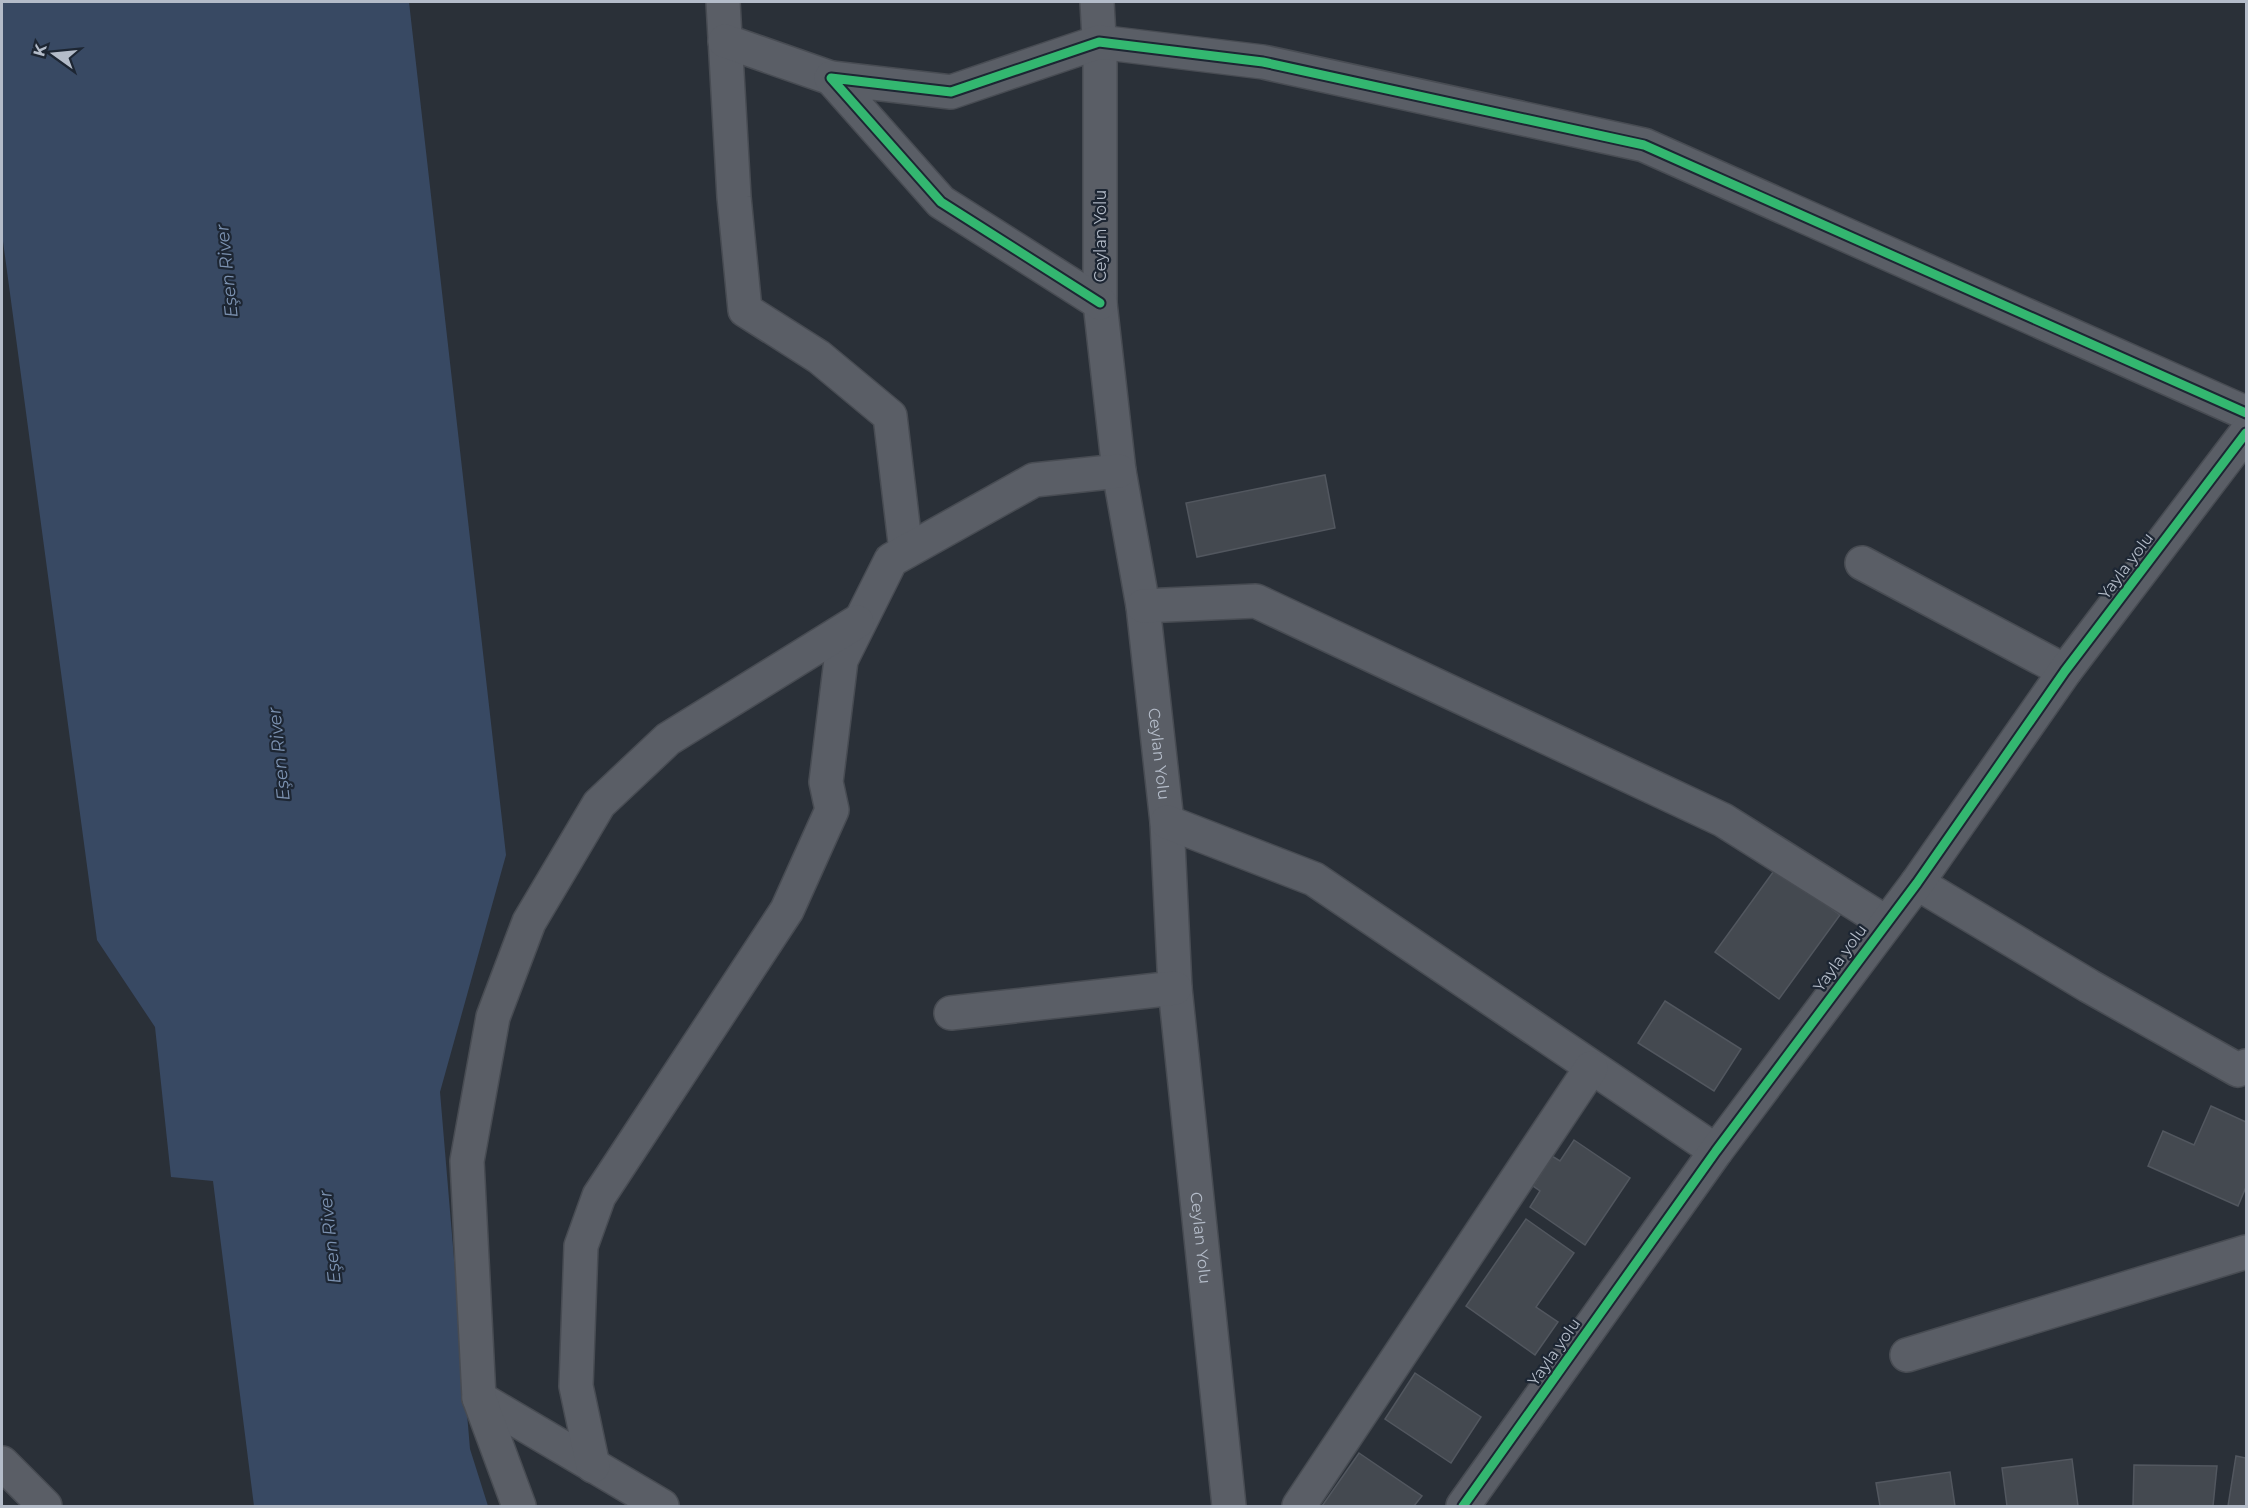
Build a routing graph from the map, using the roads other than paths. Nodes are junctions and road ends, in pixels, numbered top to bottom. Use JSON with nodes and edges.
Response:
{"nodes":[{"id":1,"x":723,"y":2,"type":"edge"},
{"id":2,"x":1097,"y":2,"type":"edge"},
{"id":3,"x":725,"y":41,"type":"junction"},
{"id":4,"x":1099,"y":42,"type":"junction"},
{"id":5,"x":831,"y":78,"type":"junction"},
{"id":6,"x":1100,"y":303,"type":"junction"},
{"id":7,"x":2247,"y":413,"type":"edge"},
{"id":8,"x":2247,"y":433,"type":"edge"},
{"id":9,"x":1119,"y":471,"type":"junction"},
{"id":10,"x":906,"y":551,"type":"junction"},
{"id":11,"x":1862,"y":563,"type":"dead end"},
{"id":12,"x":1143,"y":606,"type":"junction"},
{"id":13,"x":857,"y":622,"type":"junction"},
{"id":14,"x":2065,"y":671,"type":"junction"},
{"id":15,"x":1167,"y":822,"type":"junction"},
{"id":16,"x":1917,"y":883,"type":"junction"},
{"id":17,"x":1885,"y":922,"type":"junction"},
{"id":18,"x":1175,"y":988,"type":"junction"},
{"id":19,"x":951,"y":1013,"type":"dead end"},
{"id":20,"x":2247,"y":1066,"type":"edge"},
{"id":21,"x":1591,"y":1068,"type":"junction"},
{"id":22,"x":1716,"y":1151,"type":"junction"},
{"id":23,"x":2246,"y":1251,"type":"edge"},
{"id":24,"x":1907,"y":1355,"type":"dead end"},
{"id":25,"x":479,"y":1398,"type":"junction"},
{"id":26,"x":2,"y":1463,"type":"edge"},
{"id":27,"x":593,"y":1466,"type":"junction"},
{"id":28,"x":45,"y":1506,"type":"edge"},
{"id":29,"x":519,"y":1506,"type":"edge"},
{"id":30,"x":662,"y":1506,"type":"edge"},
{"id":31,"x":1229,"y":1506,"type":"edge"},
{"id":32,"x":1299,"y":1506,"type":"edge"},
{"id":33,"x":1463,"y":1506,"type":"edge"}],
"edges":[{"from":1,"to":3,"type":"street"},
{"from":2,"to":4,"type":"street","name":"Ceylan Yolu"},
{"from":3,"to":5,"type":"street"},
{"from":3,"to":10,"type":"street"},
{"from":4,"to":5,"type":"street"},
{"from":4,"to":6,"type":"street","name":"Ceylan Yolu"},
{"from":4,"to":7,"type":"street"},
{"from":5,"to":6,"type":"street"},
{"from":6,"to":9,"type":"street","name":"Ceylan Yolu"},
{"from":8,"to":14,"type":"street","name":"Yayla yolu"},
{"from":9,"to":10,"type":"street"},
{"from":9,"to":12,"type":"street","name":"Ceylan Yolu"},
{"from":10,"to":13,"type":"street"},
{"from":11,"to":14,"type":"street"},
{"from":12,"to":15,"type":"street","name":"Ceylan Yolu"},
{"from":12,"to":17,"type":"street"},
{"from":13,"to":25,"type":"street"},
{"from":13,"to":27,"type":"street"},
{"from":14,"to":16,"type":"street","name":"Yayla yolu"},
{"from":15,"to":18,"type":"street","name":"Ceylan Yolu"},
{"from":15,"to":21,"type":"street"},
{"from":16,"to":17,"type":"street","name":"Yayla yolu"},
{"from":16,"to":20,"type":"street"},
{"from":17,"to":22,"type":"street","name":"Yayla yolu"},
{"from":18,"to":19,"type":"street"},
{"from":18,"to":31,"type":"street","name":"Ceylan Yolu"},
{"from":21,"to":22,"type":"street"},
{"from":21,"to":32,"type":"street"},
{"from":22,"to":33,"type":"street","name":"Yayla yolu"},
{"from":23,"to":24,"type":"street"},
{"from":25,"to":27,"type":"street"},
{"from":25,"to":29,"type":"street"},
{"from":26,"to":28,"type":"street"},
{"from":27,"to":30,"type":"street"}]}
